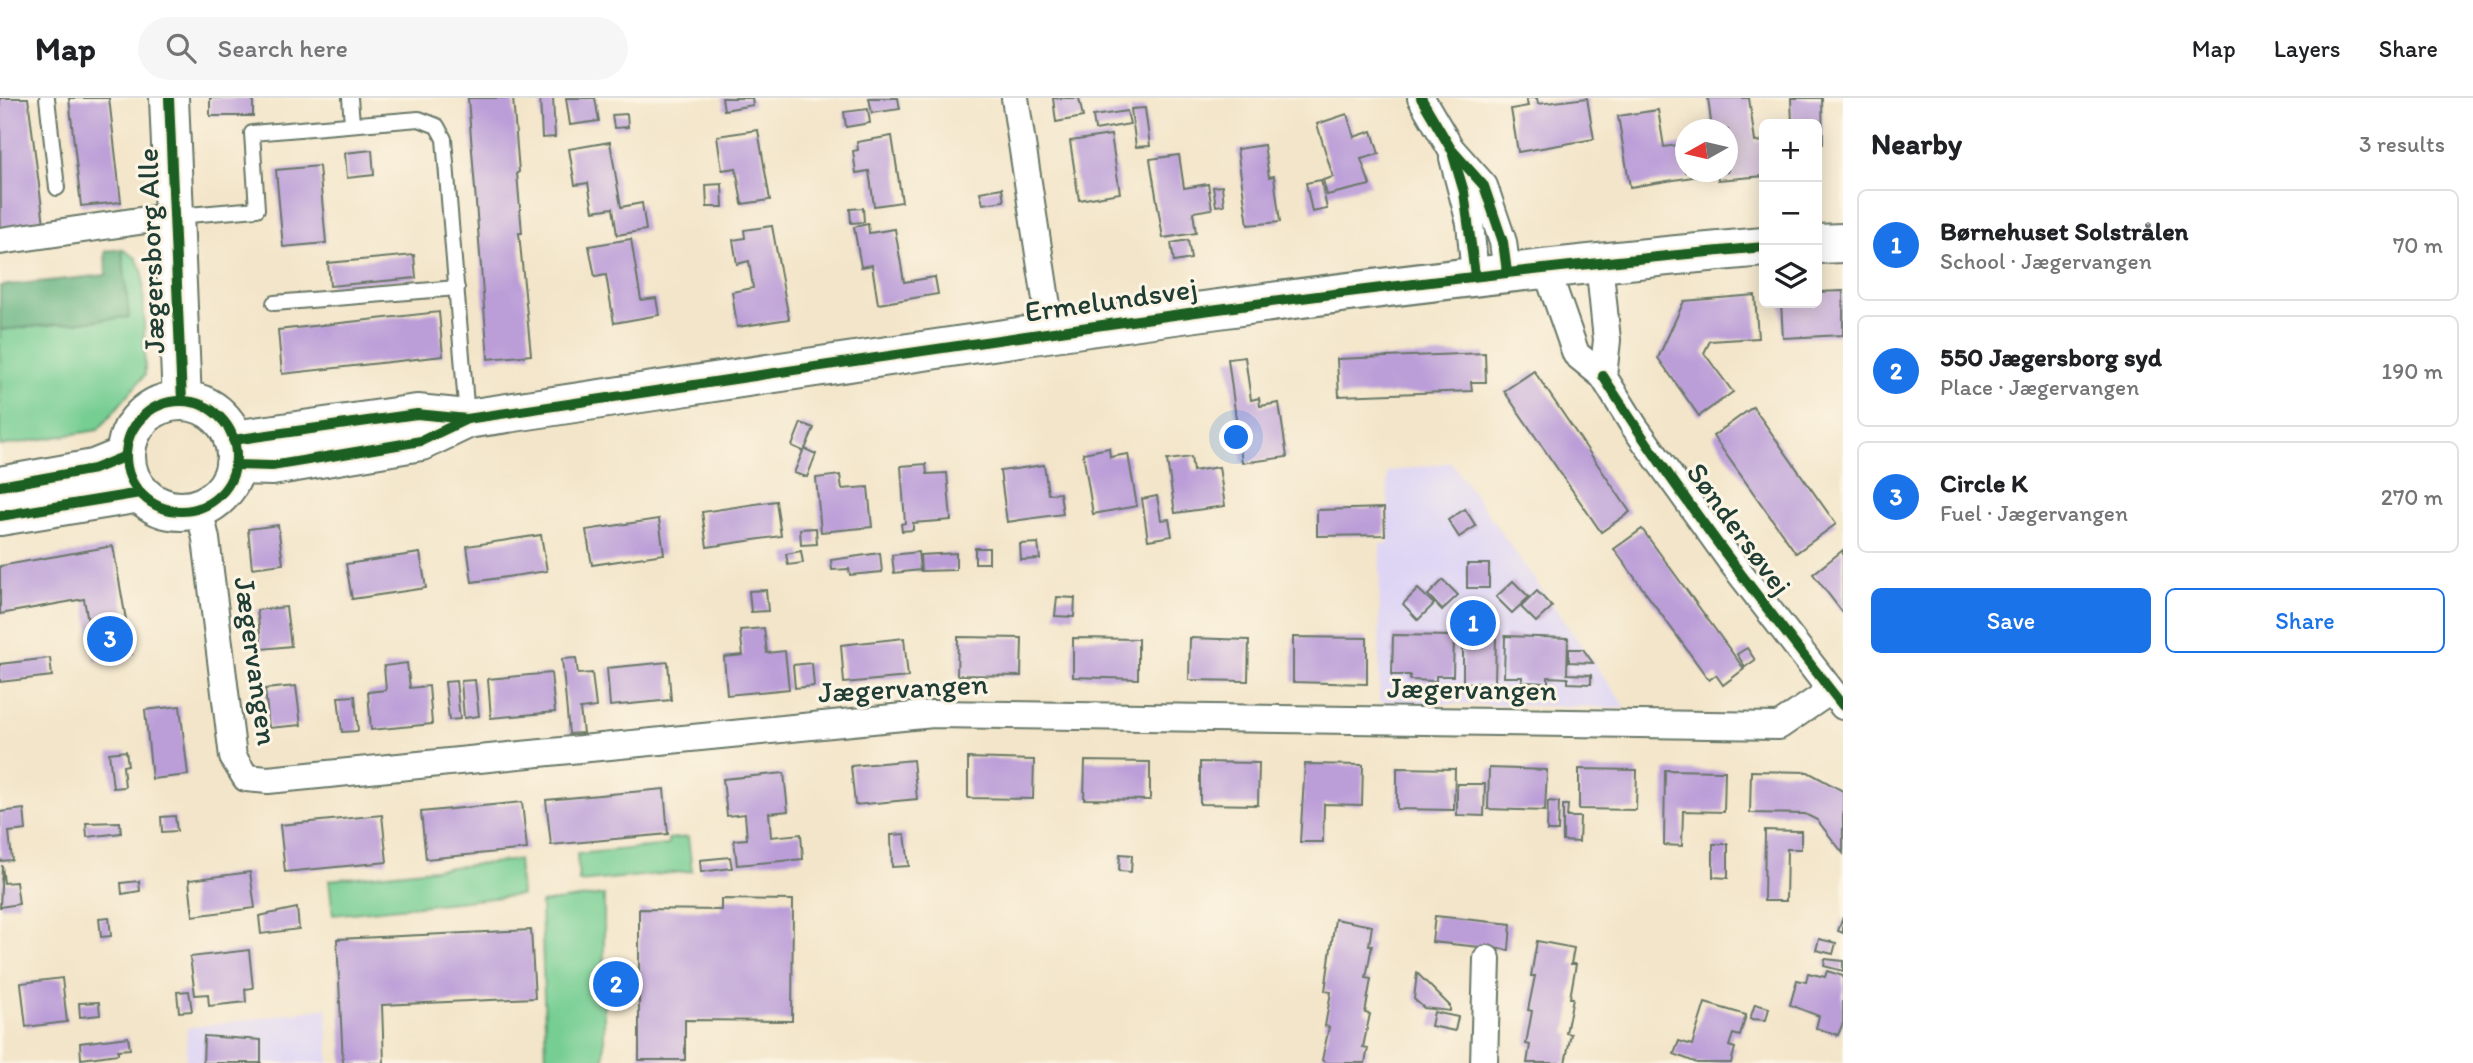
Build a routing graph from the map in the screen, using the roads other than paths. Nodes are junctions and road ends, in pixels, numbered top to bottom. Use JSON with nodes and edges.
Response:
{"nodes":[{"id":1,"x":47,"y":98,"type":"edge"},
{"id":2,"x":169,"y":98,"type":"edge"},
{"id":3,"x":350,"y":98,"type":"edge"},
{"id":4,"x":1015,"y":98,"type":"edge"},
{"id":5,"x":1421,"y":98,"type":"edge"},
{"id":6,"x":352,"y":122,"type":"junction"},
{"id":7,"x":57,"y":188,"type":"dead end"},
{"id":8,"x":174,"y":216,"type":"junction"},
{"id":9,"x":0,"y":241,"type":"edge"},
{"id":10,"x":1843,"y":243,"type":"edge"},
{"id":11,"x":1822,"y":244,"type":"edge"},
{"id":12,"x":1759,"y":247,"type":"edge"},
{"id":13,"x":1599,"y":262,"type":"junction"},
{"id":14,"x":1546,"y":268,"type":"junction"},
{"id":15,"x":1491,"y":273,"type":"junction"},
{"id":16,"x":457,"y":288,"type":"junction"},
{"id":17,"x":274,"y":303,"type":"dead end"},
{"id":18,"x":1051,"y":332,"type":"junction"},
{"id":19,"x":1603,"y":376,"type":"junction"},
{"id":20,"x":182,"y":401,"type":"junction"},
{"id":21,"x":467,"y":419,"type":"junction"},
{"id":22,"x":234,"y":453,"type":"junction"},
{"id":23,"x":126,"y":456,"type":"junction"},
{"id":24,"x":0,"y":486,"type":"edge"},
{"id":25,"x":140,"y":493,"type":"junction"},
{"id":26,"x":199,"y":508,"type":"junction"},
{"id":27,"x":0,"y":516,"type":"edge"},
{"id":28,"x":1837,"y":699,"type":"edge"},
{"id":29,"x":1487,"y":959,"type":"dead end"},
{"id":30,"x":1484,"y":1063,"type":"edge"}],
"edges":[{"from":1,"to":7,"type":"lane"},
{"from":2,"to":8,"type":"street","name":"Jægersborg Alle"},
{"from":3,"to":6,"type":"lane"},
{"from":4,"to":18,"type":"street"},
{"from":5,"to":15,"type":"street"},
{"from":6,"to":8,"type":"lane"},
{"from":6,"to":16,"type":"lane"},
{"from":8,"to":9,"type":"street","name":"Jægersborg Alle"},
{"from":8,"to":20,"type":"street","name":"Jægersborg Alle"},
{"from":10,"to":11,"type":"street"},
{"from":12,"to":13,"type":"street","name":"Ermelundsvej"},
{"from":13,"to":14,"type":"street","name":"Ermelundsvej"},
{"from":13,"to":19,"type":"street"},
{"from":14,"to":15,"type":"street","name":"Ermelundsvej"},
{"from":14,"to":19,"type":"street","name":"Søndersøvej"},
{"from":15,"to":18,"type":"street","name":"Ermelundsvej"},
{"from":16,"to":17,"type":"lane"},
{"from":16,"to":21,"type":"lane"},
{"from":18,"to":21,"type":"street","name":"Ermelundsvej"},
{"from":19,"to":28,"type":"street","name":"Søndersøvej"},
{"from":20,"to":22,"type":"street"},
{"from":20,"to":23,"type":"street"},
{"from":21,"to":22,"type":"street","name":"Ermelundsvej"},
{"from":22,"to":26,"type":"street"},
{"from":23,"to":24,"type":"street"},
{"from":23,"to":25,"type":"street"},
{"from":25,"to":26,"type":"street"},
{"from":25,"to":27,"type":"street"},
{"from":26,"to":28,"type":"street","name":"Jægervangen"},
{"from":29,"to":30,"type":"street"}]}
